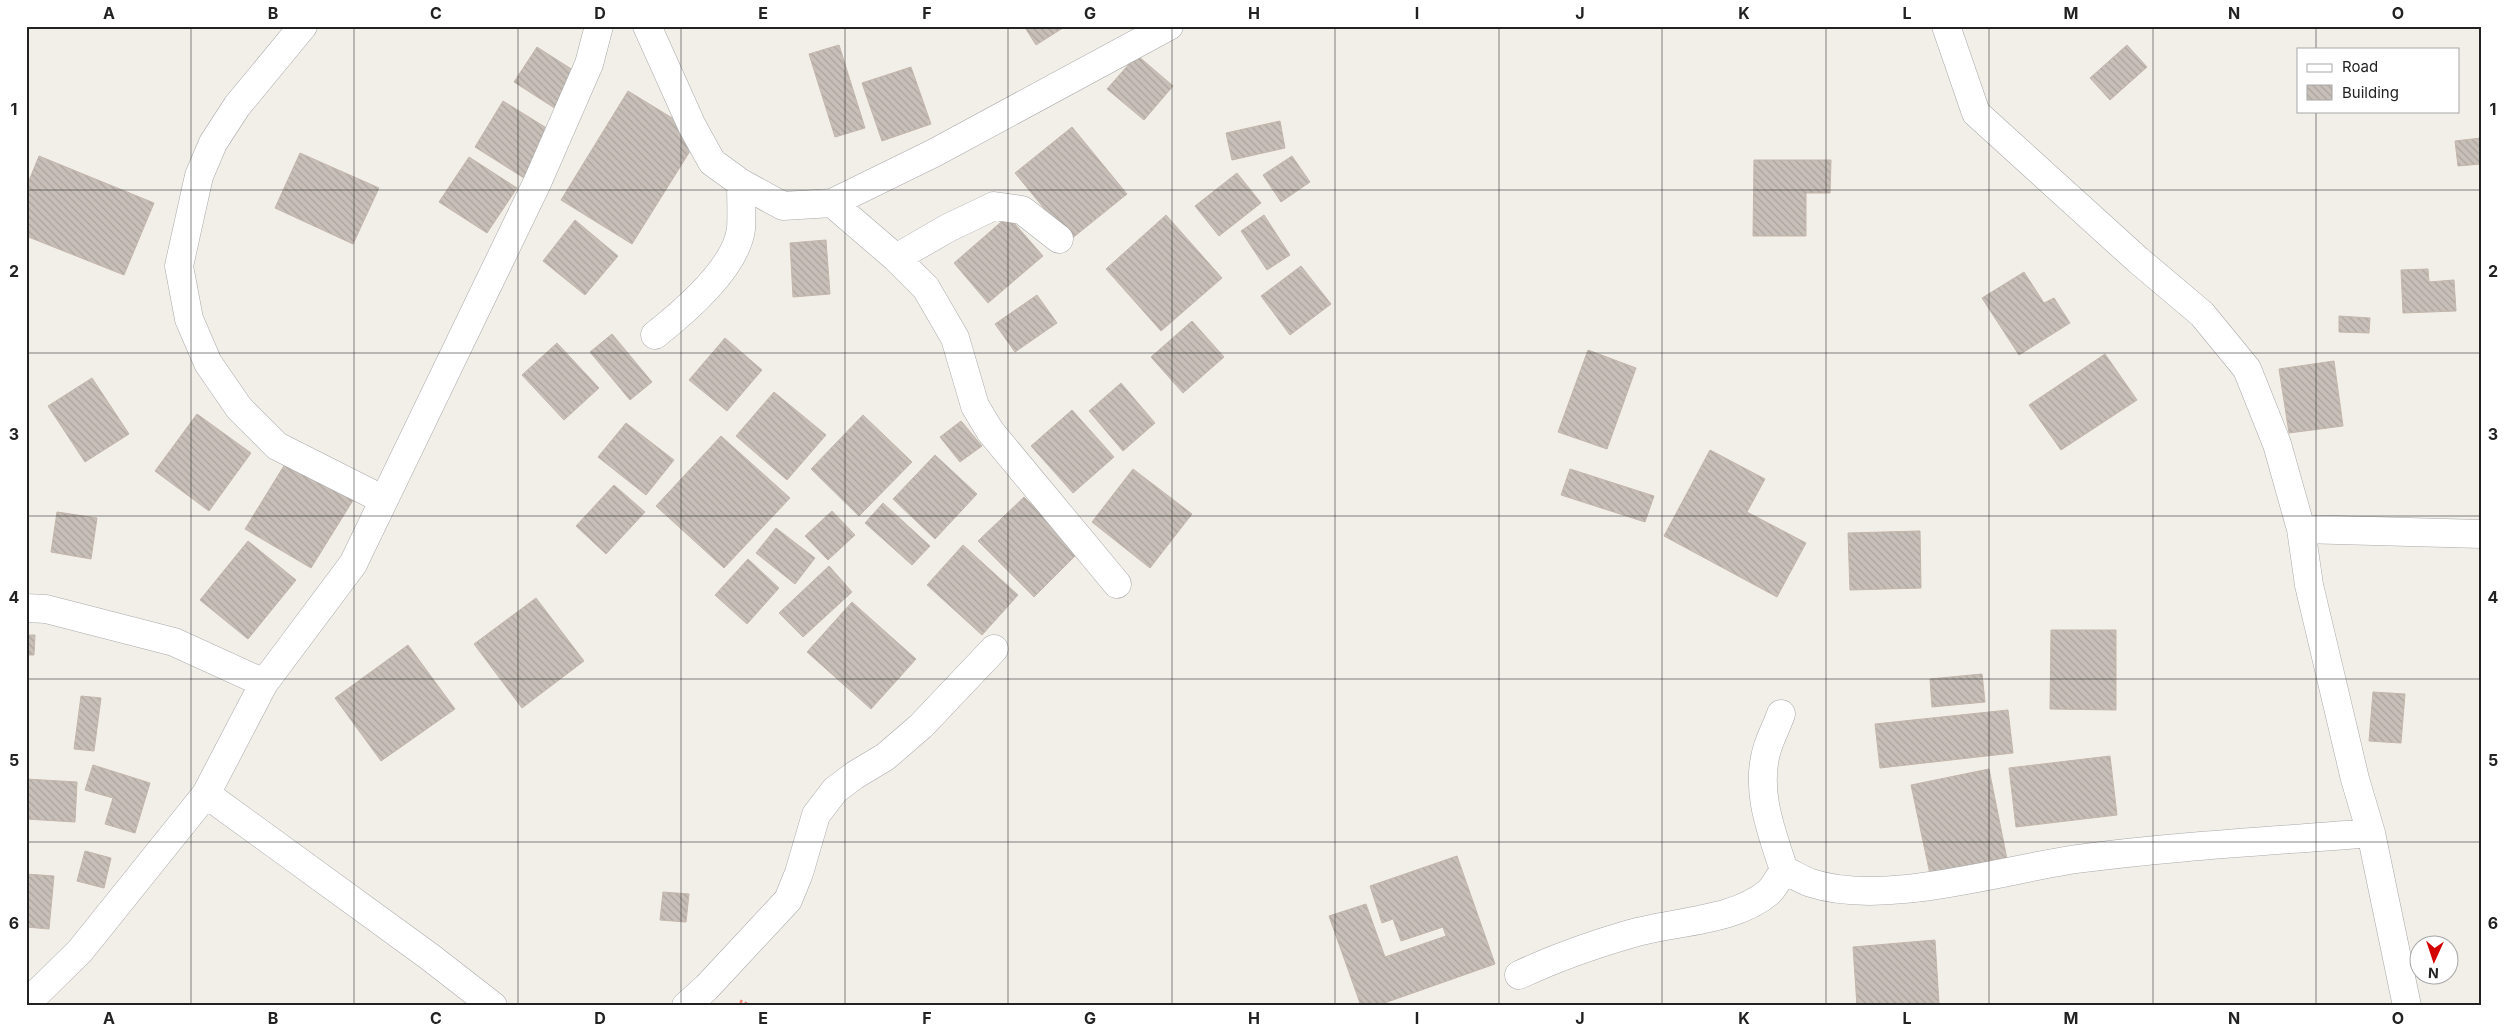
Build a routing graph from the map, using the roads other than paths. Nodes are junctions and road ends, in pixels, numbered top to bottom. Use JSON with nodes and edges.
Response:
{"nodes":[{"id":1,"x":303,"y":26,"type":"edge"},
{"id":2,"x":600,"y":26,"type":"edge"},
{"id":3,"x":647,"y":26,"type":"edge"},
{"id":4,"x":1169,"y":26,"type":"edge"},
{"id":5,"x":1946,"y":26,"type":"edge"},
{"id":6,"x":741,"y":183,"type":"junction"},
{"id":7,"x":832,"y":203,"type":"junction"},
{"id":8,"x":1059,"y":239,"type":"dead end"},
{"id":9,"x":896,"y":258,"type":"junction"},
{"id":10,"x":655,"y":335,"type":"dead end"},
{"id":11,"x":384,"y":500,"type":"junction"},
{"id":12,"x":2301,"y":529,"type":"junction"},
{"id":13,"x":2481,"y":534,"type":"edge"},
{"id":14,"x":1117,"y":584,"type":"dead end"},
{"id":15,"x":26,"y":608,"type":"edge"},
{"id":16,"x":994,"y":649,"type":"dead end"},
{"id":17,"x":264,"y":683,"type":"junction"},
{"id":18,"x":1781,"y":714,"type":"dead end"},
{"id":19,"x":206,"y":794,"type":"junction"},
{"id":20,"x":2371,"y":833,"type":"junction"},
{"id":21,"x":1784,"y":870,"type":"junction"},
{"id":22,"x":1519,"y":975,"type":"dead end"},
{"id":23,"x":26,"y":1004,"type":"edge"},
{"id":24,"x":493,"y":1006,"type":"edge"},
{"id":25,"x":686,"y":1006,"type":"edge"},
{"id":26,"x":2407,"y":1006,"type":"edge"}],
"edges":[{"from":1,"to":11,"type":"street"},
{"from":2,"to":11,"type":"street"},
{"from":3,"to":6,"type":"street"},
{"from":4,"to":7,"type":"street"},
{"from":5,"to":12,"type":"street"},
{"from":6,"to":7,"type":"street"},
{"from":6,"to":10,"type":"street"},
{"from":7,"to":9,"type":"street"},
{"from":8,"to":9,"type":"street"},
{"from":9,"to":14,"type":"street"},
{"from":11,"to":17,"type":"street"},
{"from":12,"to":13,"type":"street"},
{"from":12,"to":20,"type":"street"},
{"from":15,"to":17,"type":"street"},
{"from":16,"to":25,"type":"street"},
{"from":17,"to":19,"type":"street"},
{"from":18,"to":21,"type":"street"},
{"from":19,"to":23,"type":"street"},
{"from":19,"to":24,"type":"street"},
{"from":20,"to":21,"type":"street"},
{"from":20,"to":26,"type":"street"},
{"from":21,"to":22,"type":"street"}]}
